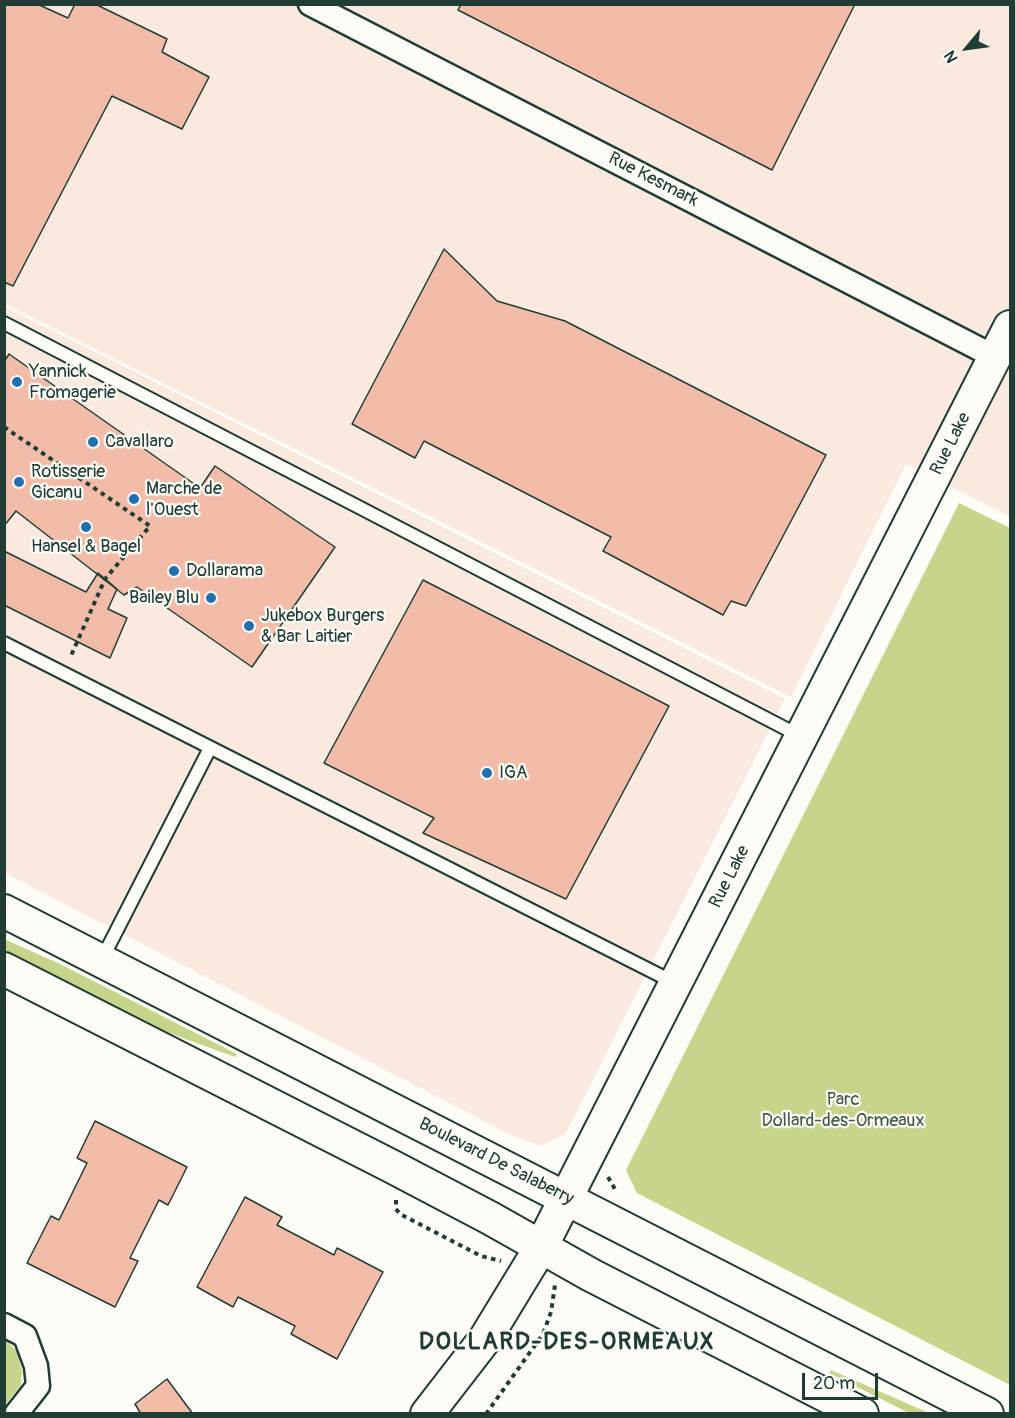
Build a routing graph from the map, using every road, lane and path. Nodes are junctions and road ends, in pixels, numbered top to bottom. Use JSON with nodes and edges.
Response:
{"nodes":[{"id":1,"x":310,"y":4,"type":"edge"},
{"id":2,"x":4,"y":323,"type":"edge"},
{"id":3,"x":1011,"y":327,"type":"edge"},
{"id":4,"x":995,"y":357,"type":"junction"},
{"id":5,"x":4,"y":427,"type":"edge"},
{"id":6,"x":4,"y":644,"type":"edge"},
{"id":7,"x":62,"y":673,"type":"junction"},
{"id":8,"x":800,"y":736,"type":"junction"},
{"id":9,"x":210,"y":747,"type":"junction"},
{"id":10,"x":4,"y":911,"type":"edge"},
{"id":11,"x":101,"y":960,"type":"junction"},
{"id":12,"x":4,"y":969,"type":"edge"},
{"id":13,"x":676,"y":984,"type":"junction"},
{"id":14,"x":567,"y":1198,"type":"junction"},
{"id":15,"x":396,"y":1203,"type":"dead end"},
{"id":16,"x":541,"y":1248,"type":"junction"},
{"id":17,"x":489,"y":1257,"type":"dead end"},
{"id":18,"x":554,"y":1295,"type":"dead end"},
{"id":19,"x":4,"y":1325,"type":"edge"},
{"id":20,"x":16,"y":1413,"type":"edge"},
{"id":21,"x":428,"y":1413,"type":"edge"},
{"id":22,"x":486,"y":1413,"type":"edge"},
{"id":23,"x":862,"y":1413,"type":"edge"},
{"id":24,"x":987,"y":1413,"type":"edge"}],
"edges":[{"from":1,"to":4,"type":"street","name":"Rue Kesmark"},
{"from":2,"to":8,"type":"lane"},
{"from":3,"to":4,"type":"street","name":"Rue Lake"},
{"from":4,"to":8,"type":"street","name":"Rue Lake"},
{"from":5,"to":7,"type":"path"},
{"from":6,"to":7,"type":"lane"},
{"from":7,"to":9,"type":"lane"},
{"from":8,"to":13,"type":"street","name":"Rue Lake"},
{"from":9,"to":11,"type":"lane"},
{"from":9,"to":13,"type":"lane"},
{"from":10,"to":11,"type":"street","name":"Boulevard De Salaberry"},
{"from":11,"to":14,"type":"street","name":"Boulevard De Salaberry"},
{"from":12,"to":16,"type":"street"},
{"from":13,"to":14,"type":"street","name":"Rue Lake"},
{"from":14,"to":16,"type":"street","name":"Rue Lake"},
{"from":14,"to":24,"type":"street","name":"Boulevard De Salaberry"},
{"from":15,"to":17,"type":"path"},
{"from":16,"to":21,"type":"street","name":"Rue Lake"},
{"from":16,"to":23,"type":"street"},
{"from":18,"to":22,"type":"path"},
{"from":19,"to":20,"type":"street"}]}
